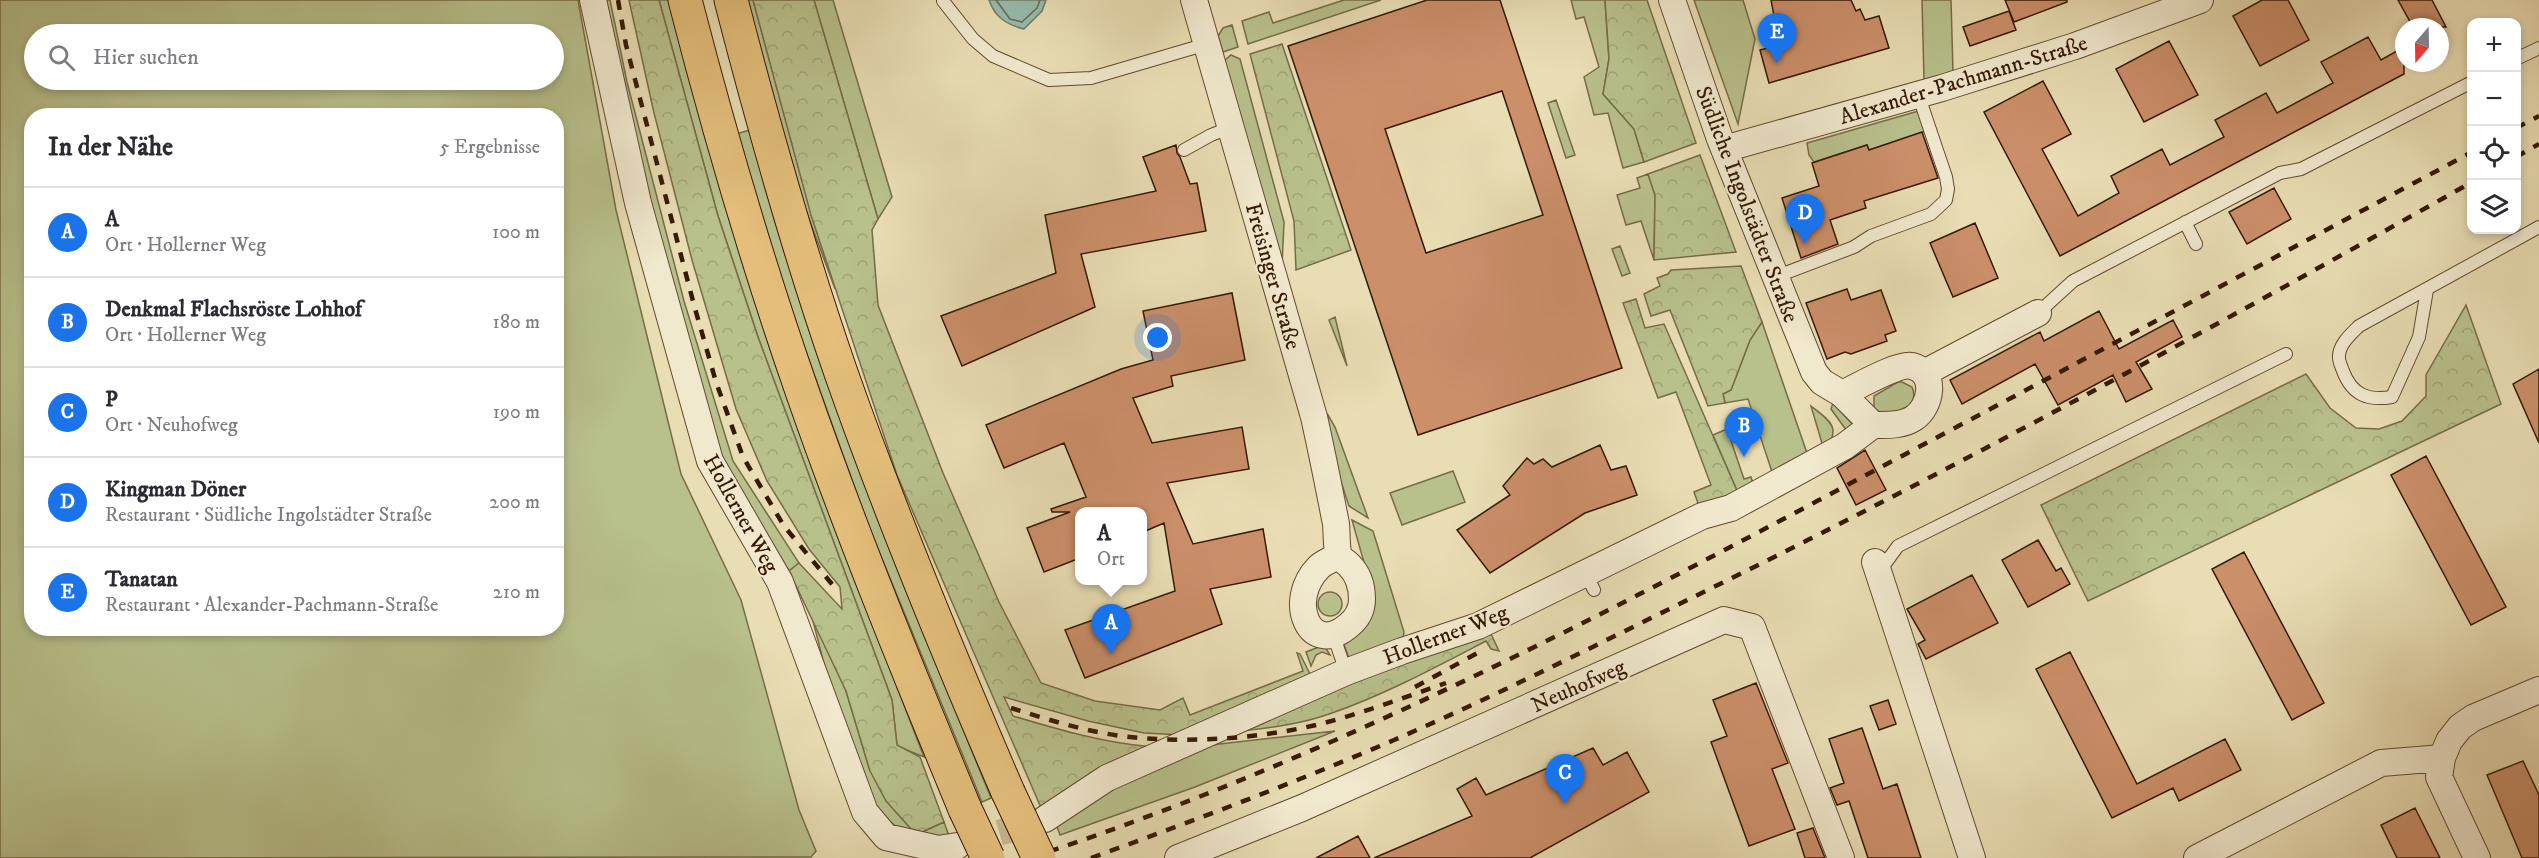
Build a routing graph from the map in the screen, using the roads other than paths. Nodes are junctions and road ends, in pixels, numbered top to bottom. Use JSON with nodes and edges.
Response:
{"nodes":[{"id":1,"x":592,"y":0,"type":"edge"},
{"id":2,"x":684,"y":0,"type":"edge"},
{"id":3,"x":731,"y":0,"type":"edge"},
{"id":4,"x":1194,"y":0,"type":"edge"},
{"id":5,"x":1672,"y":0,"type":"edge"},
{"id":6,"x":2200,"y":0,"type":"edge"},
{"id":7,"x":943,"y":1,"type":"edge"},
{"id":8,"x":1207,"y":44,"type":"junction"},
{"id":9,"x":2539,"y":48,"type":"edge"},
{"id":10,"x":2521,"y":58,"type":"edge"},
{"id":11,"x":2467,"y":85,"type":"edge"},
{"id":12,"x":1918,"y":94,"type":"junction"},
{"id":13,"x":1232,"y":127,"type":"junction"},
{"id":14,"x":1724,"y":149,"type":"junction"},
{"id":15,"x":1184,"y":150,"type":"dead end"},
{"id":16,"x":2185,"y":222,"type":"junction"},
{"id":17,"x":2539,"y":226,"type":"edge"},
{"id":18,"x":2196,"y":244,"type":"dead end"},
{"id":19,"x":1775,"y":277,"type":"junction"},
{"id":20,"x":2427,"y":290,"type":"junction"},
{"id":21,"x":2038,"y":313,"type":"joint"},
{"id":22,"x":2286,"y":354,"type":"dead end"},
{"id":23,"x":1924,"y":373,"type":"junction"},
{"id":24,"x":1842,"y":394,"type":"junction"},
{"id":25,"x":1873,"y":425,"type":"junction"},
{"id":26,"x":1339,"y":556,"type":"junction"},
{"id":27,"x":1877,"y":568,"type":"joint"},
{"id":28,"x":1333,"y":634,"type":"junction"},
{"id":29,"x":1346,"y":672,"type":"junction"},
{"id":30,"x":2539,"y":690,"type":"edge"},
{"id":31,"x":2442,"y":758,"type":"junction"},
{"id":32,"x":1045,"y":819,"type":"tunnel mouth"},
{"id":33,"x":957,"y":846,"type":"tunnel mouth"},
{"id":34,"x":988,"y":858,"type":"edge"},
{"id":35,"x":1039,"y":858,"type":"edge"},
{"id":36,"x":1178,"y":858,"type":"edge"},
{"id":37,"x":1840,"y":858,"type":"edge"},
{"id":38,"x":1972,"y":858,"type":"edge"},
{"id":39,"x":2197,"y":858,"type":"edge"},
{"id":40,"x":2477,"y":858,"type":"edge"}],
"edges":[{"from":1,"to":33,"type":"street","name":"Hollerner Weg"},
{"from":2,"to":34,"type":"main road","bridge":true},
{"from":3,"to":35,"type":"main road","bridge":true},
{"from":4,"to":8,"type":"street","name":"Freisinger Straße"},
{"from":5,"to":14,"type":"street","name":"Südliche Ingolstädter Straße"},
{"from":6,"to":12,"type":"street","name":"Alexander-Pachmann-Straße"},
{"from":7,"to":8,"type":"lane"},
{"from":8,"to":13,"type":"street","name":"Freisinger Straße"},
{"from":9,"to":10,"type":"lane"},
{"from":11,"to":16,"type":"lane"},
{"from":12,"to":14,"type":"street","name":"Alexander-Pachmann-Straße"},
{"from":12,"to":19,"type":"lane"},
{"from":13,"to":15,"type":"lane"},
{"from":13,"to":26,"type":"street","name":"Freisinger Straße"},
{"from":14,"to":19,"type":"street","name":"Südliche Ingolstädter Straße"},
{"from":16,"to":18,"type":"lane"},
{"from":16,"to":21,"type":"lane"},
{"from":17,"to":20,"type":"lane"},
{"from":19,"to":24,"type":"street","name":"Südliche Ingolstädter Straße"},
{"from":20,"to":20,"type":"lane"},
{"from":21,"to":23,"type":"street"},
{"from":22,"to":27,"type":"lane"},
{"from":23,"to":24,"type":"street"},
{"from":23,"to":25,"type":"street"},
{"from":24,"to":25,"type":"street","name":"Südliche Ingolstädter Straße"},
{"from":25,"to":29,"type":"street","name":"Hollerner Weg"},
{"from":26,"to":28,"type":"street"},
{"from":26,"to":28,"type":"street"},
{"from":27,"to":38,"type":"street"},
{"from":28,"to":29,"type":"lane"},
{"from":29,"to":32,"type":"street","name":"Hollerner Weg"},
{"from":30,"to":31,"type":"street"},
{"from":31,"to":39,"type":"street"},
{"from":31,"to":40,"type":"street"},
{"from":36,"to":37,"type":"street","name":"Neuhofweg"}]}
